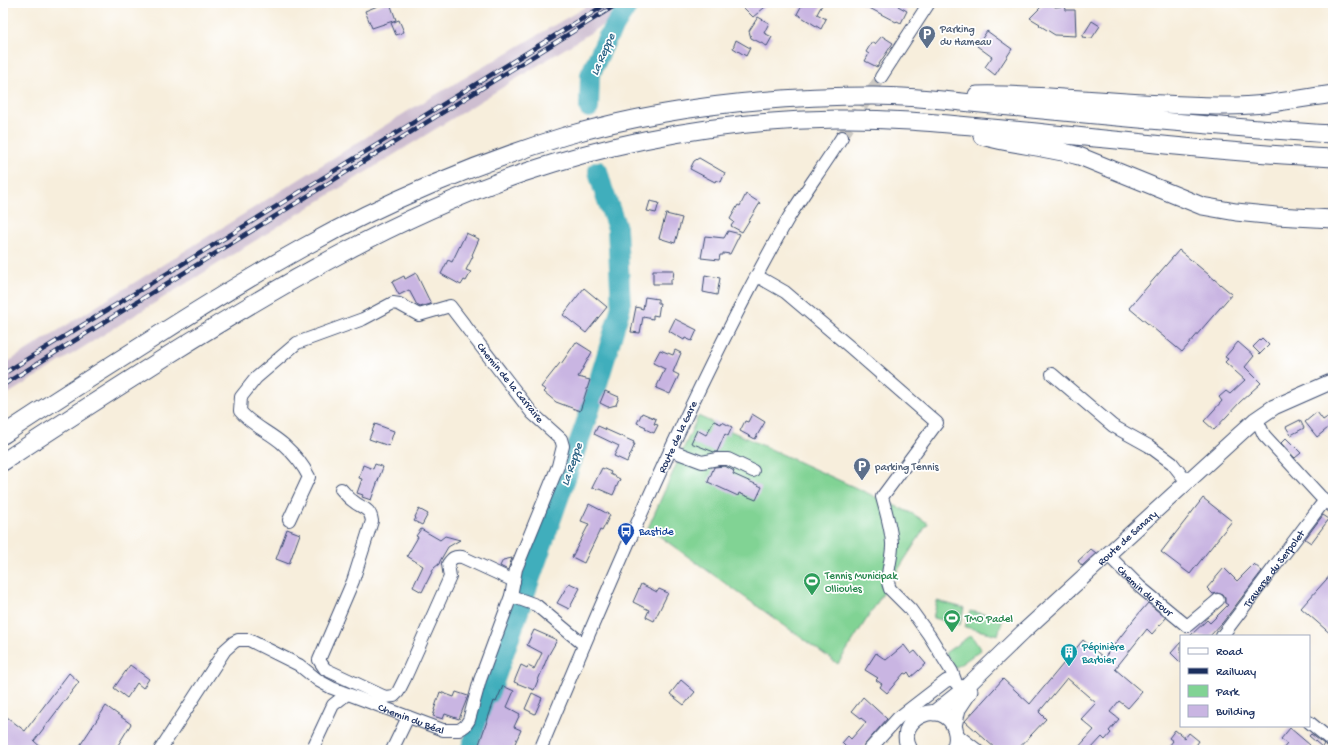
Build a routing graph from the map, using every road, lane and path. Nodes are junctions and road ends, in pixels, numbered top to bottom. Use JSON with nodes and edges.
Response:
{"nodes":[{"id":1,"x":929,"y":3,"type":"edge"},
{"id":2,"x":881,"y":77,"type":"tunnel mouth"},
{"id":3,"x":1333,"y":94,"type":"edge"},
{"id":4,"x":909,"y":98,"type":"junction"},
{"id":5,"x":938,"y":123,"type":"junction"},
{"id":6,"x":1333,"y":134,"type":"edge"},
{"id":7,"x":842,"y":136,"type":"tunnel mouth"},
{"id":8,"x":1333,"y":158,"type":"edge"},
{"id":9,"x":1333,"y":219,"type":"edge"},
{"id":10,"x":757,"y":276,"type":"junction"},
{"id":11,"x":1052,"y":374,"type":"dead end"},
{"id":12,"x":1333,"y":387,"type":"edge"},
{"id":13,"x":1259,"y":424,"type":"junction"},
{"id":14,"x":3,"y":435,"type":"edge"},
{"id":15,"x":670,"y":450,"type":"junction"},
{"id":16,"x":3,"y":462,"type":"edge"},
{"id":17,"x":753,"y":471,"type":"dead end"},
{"id":18,"x":1187,"y":482,"type":"junction"},
{"id":19,"x":341,"y":489,"type":"dead end"},
{"id":20,"x":1329,"y":504,"type":"edge"},
{"id":21,"x":289,"y":520,"type":"dead end"},
{"id":22,"x":1112,"y":559,"type":"junction"},
{"id":23,"x":514,"y":581,"type":"junction"},
{"id":24,"x":511,"y":596,"type":"junction"},
{"id":25,"x":1218,"y":600,"type":"dead end"},
{"id":26,"x":1223,"y":635,"type":"edge"},
{"id":27,"x":584,"y":645,"type":"junction"},
{"id":28,"x":959,"y":685,"type":"junction"},
{"id":29,"x":347,"y":694,"type":"junction"},
{"id":30,"x":934,"y":712,"type":"junction"},
{"id":31,"x":408,"y":717,"type":"junction"},
{"id":32,"x":1310,"y":723,"type":"edge"},
{"id":33,"x":955,"y":730,"type":"junction"},
{"id":34,"x":1333,"y":742,"type":"edge"},
{"id":35,"x":908,"y":744,"type":"edge"},
{"id":36,"x":160,"y":750,"type":"edge"},
{"id":37,"x":312,"y":750,"type":"edge"},
{"id":38,"x":392,"y":750,"type":"edge"},
{"id":39,"x":540,"y":750,"type":"edge"},
{"id":40,"x":869,"y":750,"type":"edge"},
{"id":41,"x":896,"y":750,"type":"edge"},
{"id":42,"x":953,"y":750,"type":"edge"},
{"id":43,"x":977,"y":750,"type":"edge"}],
"edges":[{"from":1,"to":2,"type":"street"},
{"from":3,"to":4,"type":"highway"},
{"from":4,"to":6,"type":"highway"},
{"from":4,"to":14,"type":"highway"},
{"from":5,"to":8,"type":"highway"},
{"from":5,"to":9,"type":"highway"},
{"from":5,"to":16,"type":"highway"},
{"from":7,"to":10,"type":"street","name":"Route de la Gare"},
{"from":10,"to":15,"type":"street","name":"Route de la Gare"},
{"from":10,"to":28,"type":"street"},
{"from":11,"to":18,"type":"street"},
{"from":12,"to":13,"type":"main road","name":"Route de Sanary"},
{"from":12,"to":18,"type":"main road","name":"Route de Sanary"},
{"from":13,"to":20,"type":"street"},
{"from":13,"to":22,"type":"main road","name":"Route de Sanary"},
{"from":15,"to":17,"type":"street"},
{"from":15,"to":27,"type":"street","name":"Route de la Gare"},
{"from":18,"to":28,"type":"main road","name":"Route de Sanary"},
{"from":19,"to":23,"type":"street"},
{"from":20,"to":26,"type":"street","name":"Traverse du Serpolet"},
{"from":21,"to":23,"type":"street","name":"Chemin de la Carraire"},
{"from":22,"to":25,"type":"street","name":"Chemin du Four"},
{"from":22,"to":33,"type":"main road","name":"Route de Sanary"},
{"from":23,"to":24,"type":"street","name":"Chemin de la Carraire"},
{"from":24,"to":27,"type":"street"},
{"from":24,"to":31,"type":"street","name":"Chemin du Béal"},
{"from":27,"to":39,"type":"street","name":"Route de la Gare"},
{"from":28,"to":30,"type":"main road","name":"Route de Sanary"},
{"from":28,"to":40,"type":"street"},
{"from":29,"to":31,"type":"street","name":"Chemin du Béal"},
{"from":29,"to":36,"type":"street","name":"Chemin du Béal"},
{"from":29,"to":37,"type":"street"},
{"from":30,"to":33,"type":"main road"},
{"from":30,"to":35,"type":"main road","name":"Route de Sanary"},
{"from":31,"to":38,"type":"street"},
{"from":32,"to":34,"type":"street"},
{"from":33,"to":42,"type":"main road","name":"Route de Sanary"},
{"from":33,"to":43,"type":"street"},
{"from":35,"to":41,"type":"main road","name":"Route de Sanary"}]}
